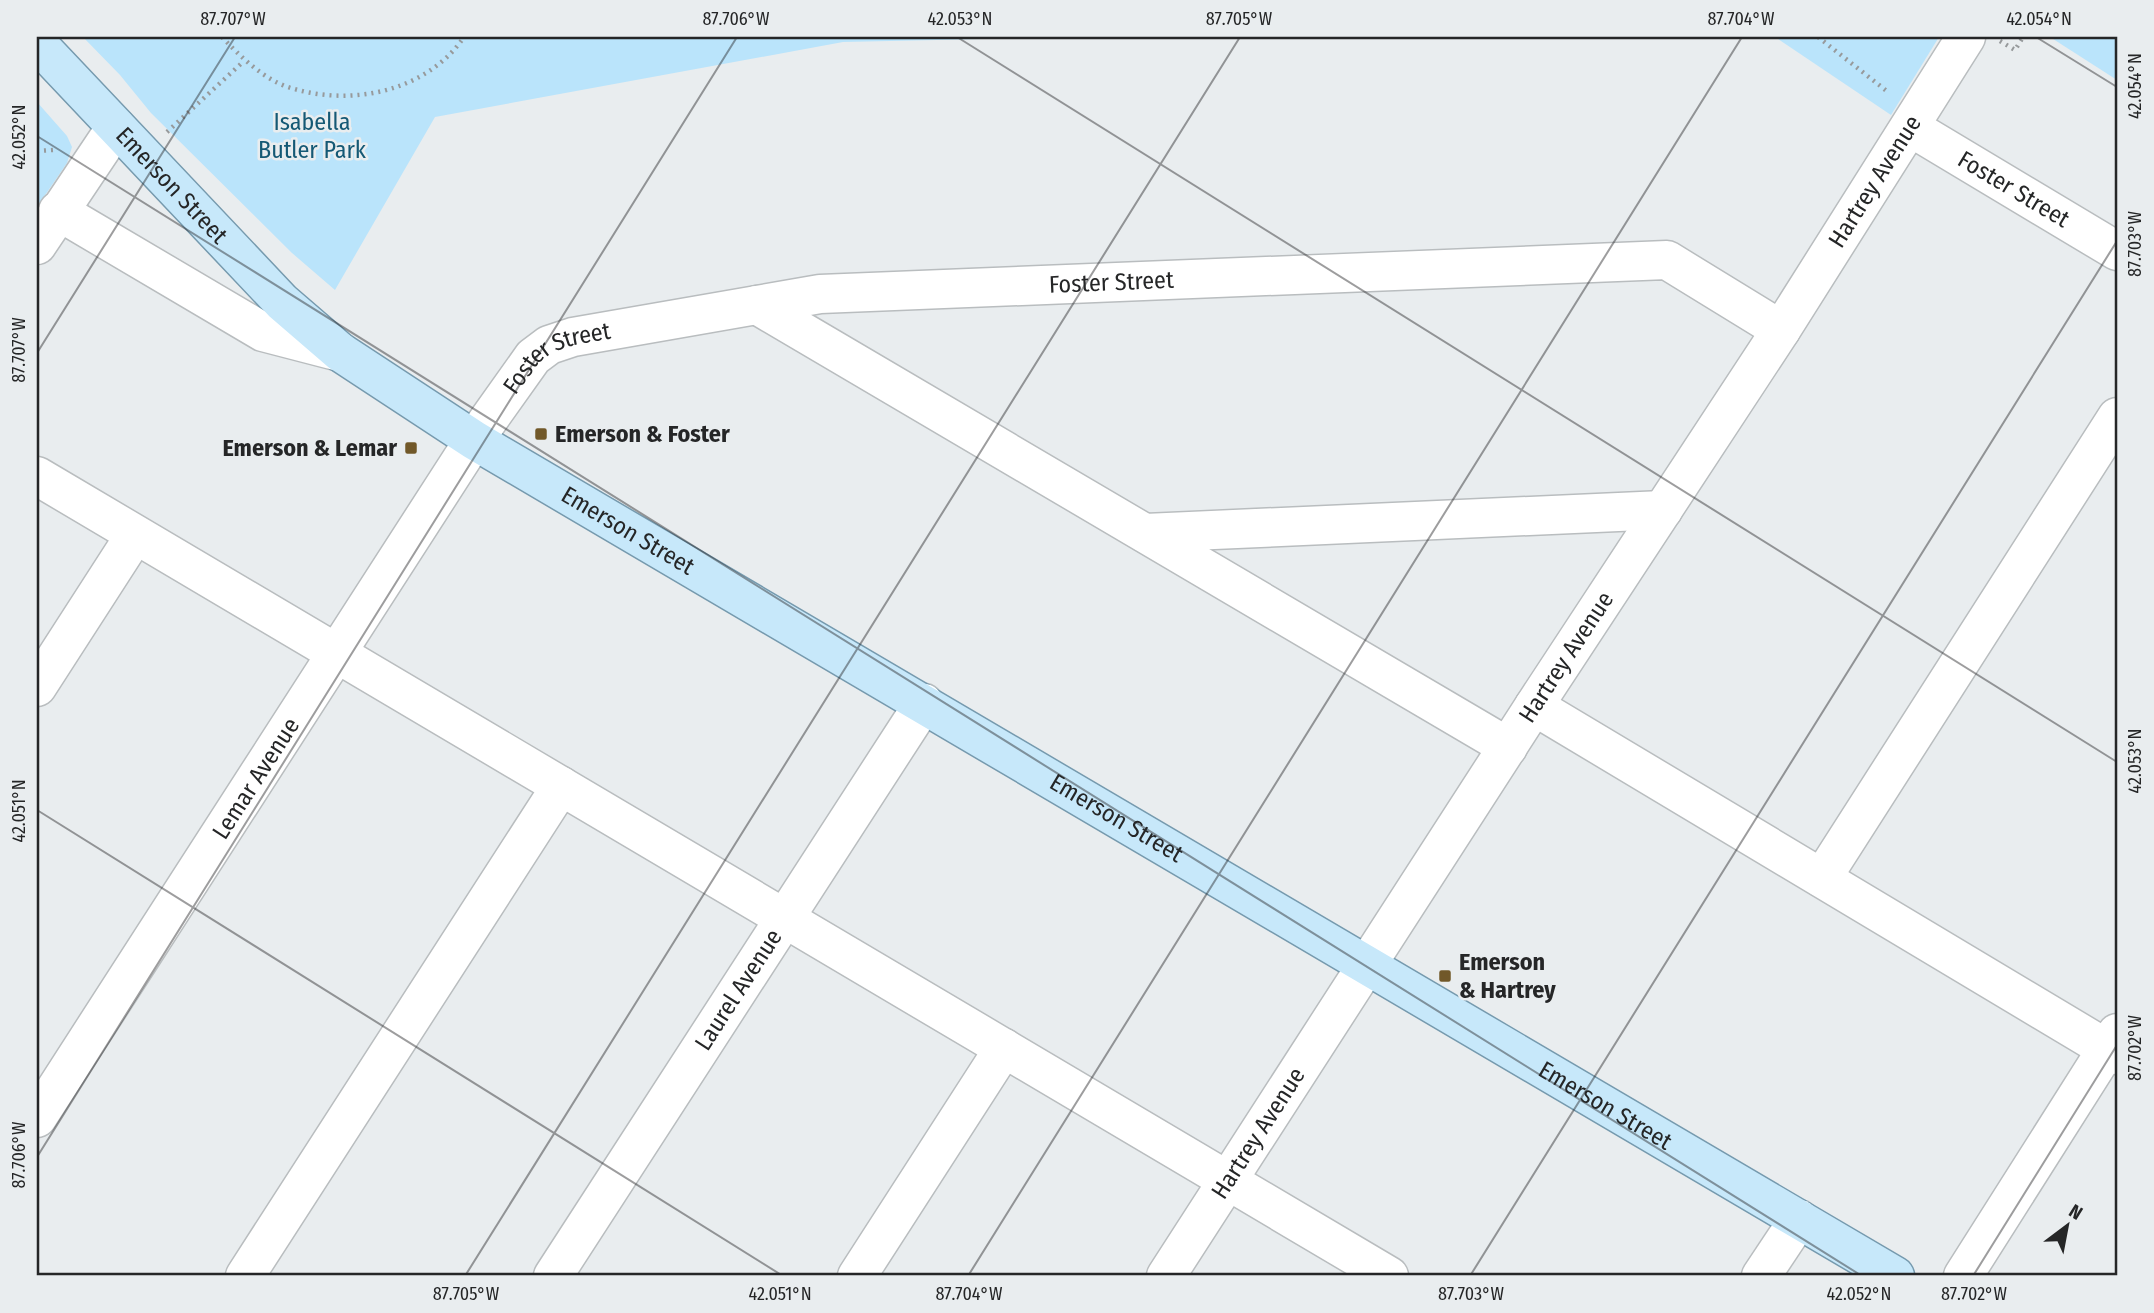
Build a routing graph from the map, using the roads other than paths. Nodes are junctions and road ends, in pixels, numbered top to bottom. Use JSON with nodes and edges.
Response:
{"nodes":[{"id":1,"x":1966,"y":37,"type":"edge"},
{"id":2,"x":37,"y":43,"type":"edge"},
{"id":3,"x":116,"y":127,"type":"junction"},
{"id":4,"x":1910,"y":127,"type":"junction"},
{"id":5,"x":58,"y":211,"type":"junction"},
{"id":6,"x":37,"y":245,"type":"edge"},
{"id":7,"x":2117,"y":251,"type":"edge"},
{"id":8,"x":757,"y":305,"type":"junction"},
{"id":9,"x":1780,"y":330,"type":"junction"},
{"id":10,"x":340,"y":352,"type":"junction"},
{"id":11,"x":2117,"y":417,"type":"edge"},
{"id":12,"x":474,"y":440,"type":"junction"},
{"id":13,"x":37,"y":476,"type":"edge"},
{"id":14,"x":1663,"y":510,"type":"junction"},
{"id":15,"x":1145,"y":533,"type":"junction"},
{"id":16,"x":135,"y":535,"type":"junction"},
{"id":17,"x":337,"y":654,"type":"junction"},
{"id":18,"x":37,"y":687,"type":"edge"},
{"id":19,"x":924,"y":703,"type":"junction"},
{"id":20,"x":1534,"y":705,"type":"junction"},
{"id":21,"x":1508,"y":747,"type":"junction"},
{"id":22,"x":561,"y":786,"type":"junction"},
{"id":23,"x":1822,"y":878,"type":"junction"},
{"id":24,"x":785,"y":918,"type":"junction"},
{"id":25,"x":1368,"y":966,"type":"junction"},
{"id":26,"x":2114,"y":1046,"type":"edge"},
{"id":27,"x":1004,"y":1048,"type":"junction"},
{"id":28,"x":37,"y":1118,"type":"edge"},
{"id":29,"x":1228,"y":1181,"type":"junction"},
{"id":30,"x":1799,"y":1219,"type":"junction"},
{"id":31,"x":245,"y":1276,"type":"edge"},
{"id":32,"x":553,"y":1276,"type":"edge"},
{"id":33,"x":857,"y":1276,"type":"edge"},
{"id":34,"x":1166,"y":1276,"type":"edge"},
{"id":35,"x":1389,"y":1276,"type":"edge"},
{"id":36,"x":1761,"y":1276,"type":"edge"},
{"id":37,"x":1895,"y":1276,"type":"edge"},
{"id":38,"x":1963,"y":1276,"type":"edge"}],
"edges":[{"from":1,"to":4,"type":"street","name":"Hartrey Avenue"},
{"from":2,"to":3,"type":"main road","name":"Emerson Street"},
{"from":3,"to":5,"type":"street"},
{"from":3,"to":10,"type":"main road","name":"Emerson Street"},
{"from":4,"to":7,"type":"street","name":"Foster Street"},
{"from":4,"to":9,"type":"street","name":"Hartrey Avenue"},
{"from":5,"to":6,"type":"street"},
{"from":5,"to":10,"type":"street","name":"Emerson Street"},
{"from":8,"to":9,"type":"street","name":"Foster Street"},
{"from":8,"to":12,"type":"street","name":"Foster Street"},
{"from":8,"to":15,"type":"street"},
{"from":9,"to":14,"type":"street","name":"Hartrey Avenue"},
{"from":10,"to":12,"type":"main road","name":"Emerson Street"},
{"from":11,"to":23,"type":"street"},
{"from":12,"to":17,"type":"street","name":"Lemar Avenue"},
{"from":12,"to":19,"type":"main road","name":"Emerson Street"},
{"from":13,"to":16,"type":"street"},
{"from":14,"to":15,"type":"street"},
{"from":14,"to":20,"type":"street","name":"Hartrey Avenue"},
{"from":15,"to":21,"type":"street"},
{"from":16,"to":17,"type":"street"},
{"from":16,"to":18,"type":"street"},
{"from":17,"to":22,"type":"street"},
{"from":17,"to":28,"type":"street","name":"Lemar Avenue"},
{"from":19,"to":24,"type":"street","name":"Laurel Avenue"},
{"from":19,"to":25,"type":"main road","name":"Emerson Street"},
{"from":20,"to":21,"type":"street","name":"Hartrey Avenue"},
{"from":20,"to":23,"type":"street"},
{"from":21,"to":25,"type":"street","name":"Hartrey Avenue"},
{"from":22,"to":24,"type":"street"},
{"from":22,"to":31,"type":"street"},
{"from":23,"to":26,"type":"street"},
{"from":24,"to":27,"type":"street"},
{"from":24,"to":32,"type":"street","name":"Laurel Avenue"},
{"from":25,"to":29,"type":"street","name":"Hartrey Avenue"},
{"from":25,"to":30,"type":"main road","name":"Emerson Street"},
{"from":26,"to":38,"type":"street"},
{"from":27,"to":29,"type":"street"},
{"from":27,"to":33,"type":"street"},
{"from":29,"to":34,"type":"street","name":"Hartrey Avenue"},
{"from":29,"to":35,"type":"street"},
{"from":30,"to":36,"type":"street"},
{"from":30,"to":37,"type":"main road","name":"Emerson Street"}]}
